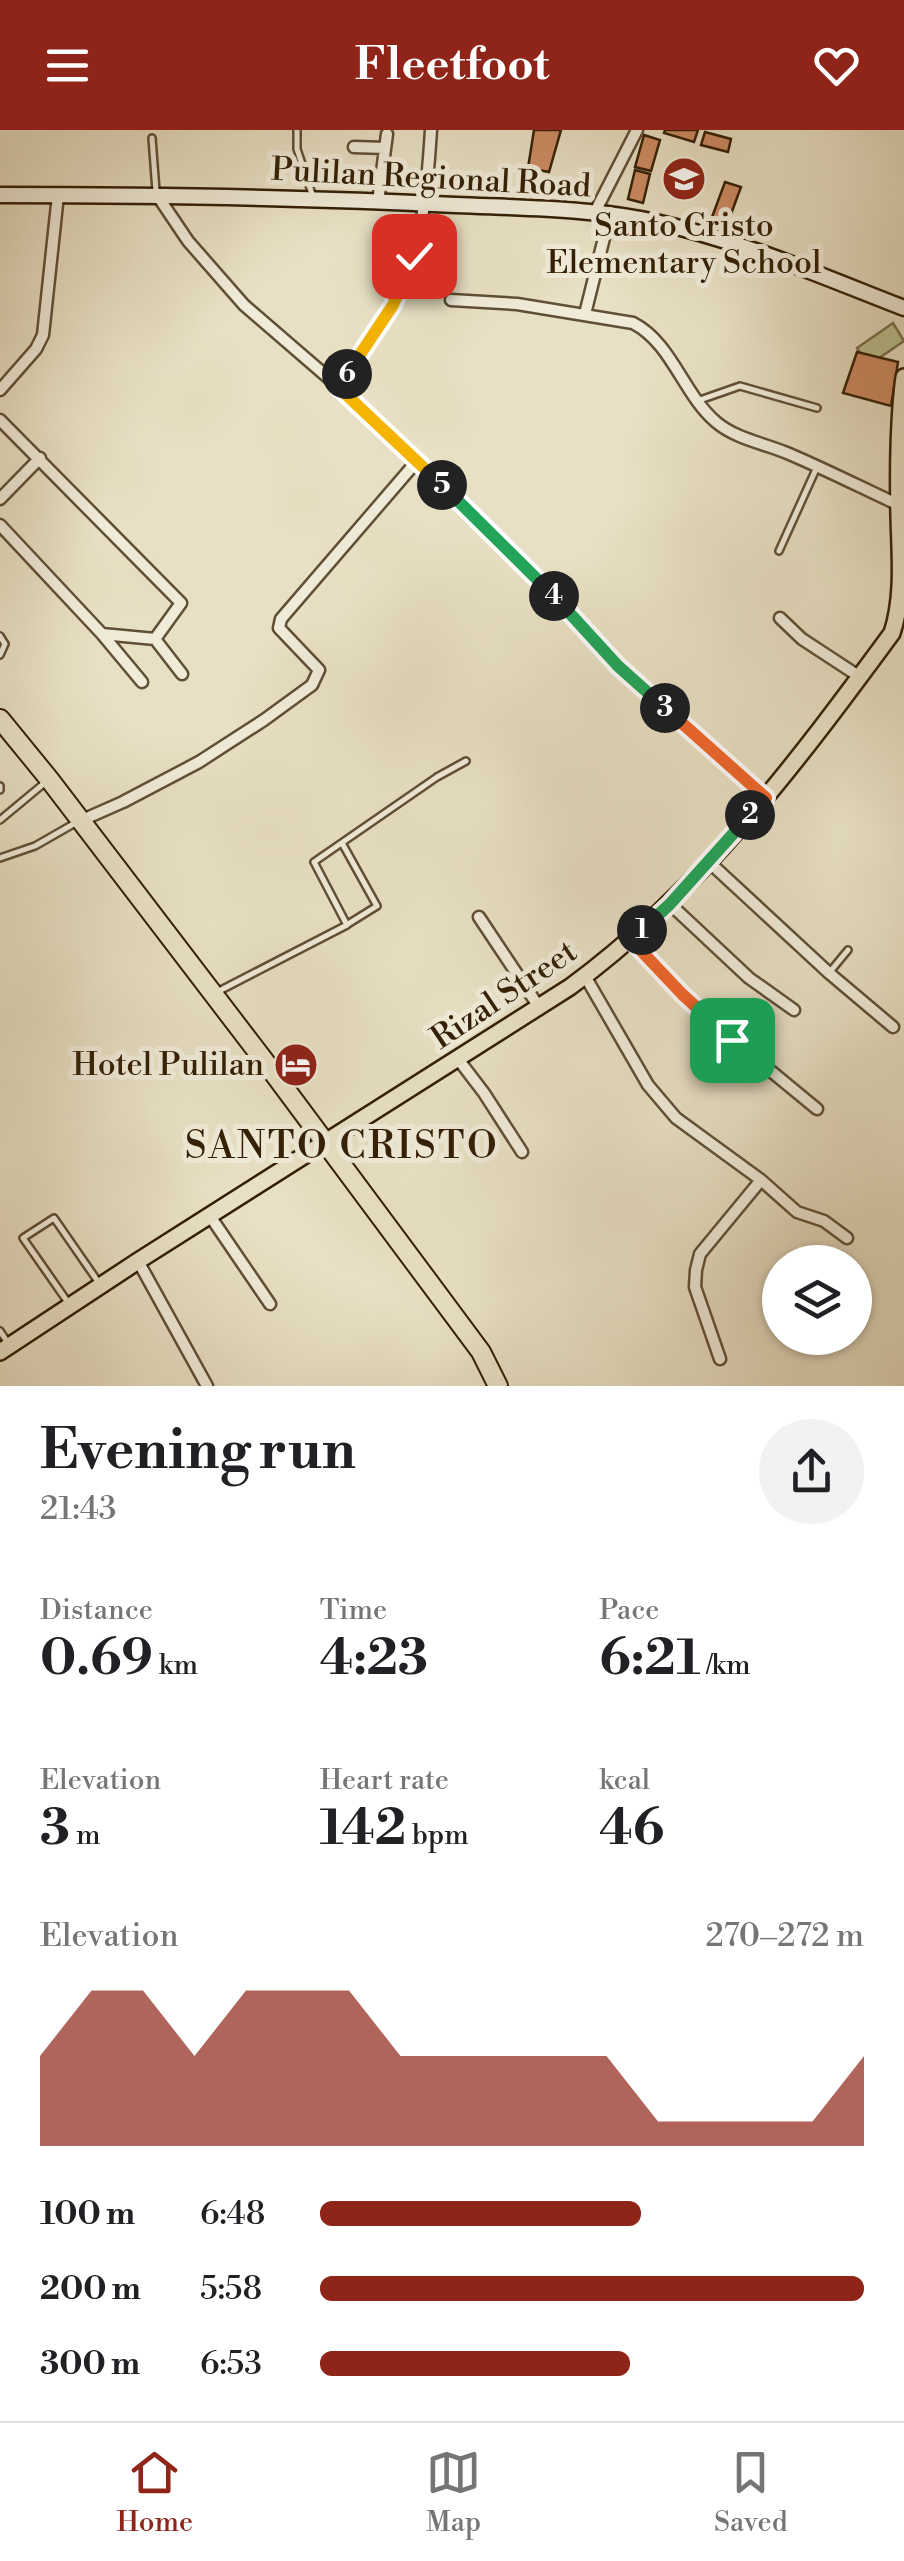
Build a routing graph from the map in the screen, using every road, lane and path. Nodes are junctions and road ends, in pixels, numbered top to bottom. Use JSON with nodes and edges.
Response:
{"nodes":[{"id":1,"x":297,"y":130,"type":"edge"},
{"id":2,"x":432,"y":130,"type":"edge"},
{"id":3,"x":637,"y":130,"type":"edge"},
{"id":4,"x":387,"y":134,"type":"dead end"},
{"id":5,"x":152,"y":138,"type":"dead end"},
{"id":6,"x":354,"y":147,"type":"dead end"},
{"id":7,"x":385,"y":148,"type":"junction"},
{"id":8,"x":156,"y":194,"type":"junction"},
{"id":9,"x":0,"y":195,"type":"edge"},
{"id":10,"x":58,"y":195,"type":"junction"},
{"id":11,"x":314,"y":200,"type":"junction"},
{"id":12,"x":378,"y":202,"type":"junction"},
{"id":13,"x":426,"y":203,"type":"junction"},
{"id":14,"x":603,"y":213,"type":"junction"},
{"id":15,"x":451,"y":300,"type":"dead end"},
{"id":16,"x":904,"y":308,"type":"edge"},
{"id":17,"x":586,"y":314,"type":"junction"},
{"id":18,"x":904,"y":377,"type":"edge"},
{"id":19,"x":338,"y":387,"type":"junction"},
{"id":20,"x":0,"y":390,"type":"edge"},
{"id":21,"x":697,"y":401,"type":"junction"},
{"id":22,"x":817,"y":408,"type":"dead end"},
{"id":23,"x":0,"y":420,"type":"edge"},
{"id":24,"x":40,"y":458,"type":"junction"},
{"id":25,"x":417,"y":460,"type":"junction"},
{"id":26,"x":818,"y":467,"type":"junction"},
{"id":27,"x":0,"y":498,"type":"edge"},
{"id":28,"x":899,"y":505,"type":"junction"},
{"id":29,"x":0,"y":525,"type":"edge"},
{"id":30,"x":779,"y":552,"type":"dead end"},
{"id":31,"x":780,"y":618,"type":"dead end"},
{"id":32,"x":102,"y":634,"type":"junction"},
{"id":33,"x":0,"y":636,"type":"edge"},
{"id":34,"x":155,"y":639,"type":"junction"},
{"id":35,"x":0,"y":654,"type":"edge"},
{"id":36,"x":182,"y":674,"type":"dead end"},
{"id":37,"x":860,"y":677,"type":"junction"},
{"id":38,"x":142,"y":682,"type":"dead end"},
{"id":39,"x":0,"y":719,"type":"edge"},
{"id":40,"x":466,"y":761,"type":"dead end"},
{"id":41,"x":49,"y":779,"type":"junction"},
{"id":42,"x":766,"y":798,"type":"junction"},
{"id":43,"x":0,"y":820,"type":"edge"},
{"id":44,"x":80,"y":820,"type":"junction"},
{"id":45,"x":342,"y":843,"type":"junction"},
{"id":46,"x":0,"y":858,"type":"edge"},
{"id":47,"x":708,"y":861,"type":"junction"},
{"id":48,"x":670,"y":904,"type":"junction"},
{"id":49,"x":479,"y":918,"type":"dead end"},
{"id":50,"x":347,"y":925,"type":"junction"},
{"id":51,"x":631,"y":940,"type":"junction"},
{"id":52,"x":848,"y":950,"type":"dead end"},
{"id":53,"x":829,"y":973,"type":"junction"},
{"id":54,"x":585,"y":976,"type":"junction"},
{"id":55,"x":212,"y":996,"type":"junction"},
{"id":56,"x":539,"y":1007,"type":"junction"},
{"id":57,"x":794,"y":1010,"type":"dead end"},
{"id":58,"x":893,"y":1027,"type":"dead end"},
{"id":59,"x":458,"y":1059,"type":"junction"},
{"id":60,"x":818,"y":1109,"type":"dead end"},
{"id":61,"x":326,"y":1144,"type":"junction"},
{"id":62,"x":522,"y":1152,"type":"dead end"},
{"id":63,"x":761,"y":1180,"type":"junction"},
{"id":64,"x":210,"y":1216,"type":"junction"},
{"id":65,"x":847,"y":1238,"type":"dead end"},
{"id":66,"x":138,"y":1261,"type":"junction"},
{"id":67,"x":100,"y":1286,"type":"junction"},
{"id":68,"x":270,"y":1304,"type":"dead end"},
{"id":69,"x":71,"y":1306,"type":"junction"},
{"id":70,"x":0,"y":1331,"type":"edge"},
{"id":71,"x":5,"y":1349,"type":"edge"},
{"id":72,"x":720,"y":1359,"type":"dead end"},
{"id":73,"x":207,"y":1386,"type":"edge"},
{"id":74,"x":498,"y":1386,"type":"edge"}],
"edges":[{"from":1,"to":11,"type":"lane"},
{"from":2,"to":13,"type":"street"},
{"from":3,"to":14,"type":"street"},
{"from":4,"to":7,"type":"street"},
{"from":5,"to":8,"type":"lane"},
{"from":6,"to":7,"type":"street"},
{"from":7,"to":12,"type":"street"},
{"from":8,"to":10,"type":"main road","name":"Pulilan Regional Road"},
{"from":8,"to":11,"type":"main road","name":"Pulilan Regional Road"},
{"from":8,"to":19,"type":"street"},
{"from":9,"to":10,"type":"main road","name":"Pulilan Regional Road"},
{"from":10,"to":20,"type":"street"},
{"from":11,"to":12,"type":"main road","name":"Pulilan Regional Road"},
{"from":12,"to":13,"type":"main road","name":"Pulilan Regional Road"},
{"from":13,"to":14,"type":"main road","name":"Pulilan Regional Road"},
{"from":13,"to":19,"type":"street"},
{"from":14,"to":16,"type":"main road","name":"Pulilan Regional Road"},
{"from":14,"to":17,"type":"street"},
{"from":15,"to":17,"type":"street"},
{"from":17,"to":21,"type":"street"},
{"from":18,"to":28,"type":"main road","name":"Rizal Street"},
{"from":19,"to":25,"type":"street"},
{"from":21,"to":22,"type":"lane"},
{"from":21,"to":26,"type":"street"},
{"from":23,"to":24,"type":"street"},
{"from":24,"to":27,"type":"street"},
{"from":24,"to":34,"type":"street"},
{"from":25,"to":42,"type":"street"},
{"from":25,"to":44,"type":"street"},
{"from":26,"to":28,"type":"street"},
{"from":26,"to":30,"type":"lane"},
{"from":28,"to":37,"type":"main road","name":"Rizal Street"},
{"from":29,"to":32,"type":"street"},
{"from":31,"to":37,"type":"street"},
{"from":32,"to":34,"type":"street"},
{"from":32,"to":38,"type":"street"},
{"from":33,"to":35,"type":"lane"},
{"from":34,"to":36,"type":"street"},
{"from":37,"to":42,"type":"main road","name":"Rizal Street"},
{"from":39,"to":41,"type":"highway"},
{"from":40,"to":45,"type":"lane"},
{"from":41,"to":43,"type":"lane"},
{"from":41,"to":44,"type":"highway"},
{"from":42,"to":47,"type":"main road","name":"Rizal Street"},
{"from":44,"to":46,"type":"lane"},
{"from":44,"to":55,"type":"highway"},
{"from":45,"to":50,"type":"lane"},
{"from":45,"to":50,"type":"lane"},
{"from":47,"to":48,"type":"main road","name":"Rizal Street"},
{"from":47,"to":53,"type":"street"},
{"from":48,"to":51,"type":"main road","name":"Rizal Street"},
{"from":48,"to":57,"type":"street"},
{"from":49,"to":56,"type":"street"},
{"from":50,"to":55,"type":"lane"},
{"from":51,"to":54,"type":"main road","name":"Rizal Street"},
{"from":51,"to":60,"type":"street"},
{"from":52,"to":53,"type":"lane"},
{"from":53,"to":58,"type":"street"},
{"from":54,"to":56,"type":"main road","name":"Rizal Street"},
{"from":54,"to":63,"type":"street"},
{"from":55,"to":61,"type":"highway"},
{"from":56,"to":59,"type":"main road","name":"Rizal Street"},
{"from":59,"to":61,"type":"main road","name":"Rizal Street"},
{"from":59,"to":62,"type":"street"},
{"from":61,"to":64,"type":"main road","name":"Rizal Street"},
{"from":61,"to":74,"type":"highway"},
{"from":63,"to":65,"type":"street"},
{"from":63,"to":72,"type":"street"},
{"from":64,"to":66,"type":"main road","name":"Rizal Street"},
{"from":64,"to":68,"type":"street"},
{"from":66,"to":67,"type":"main road","name":"Rizal Street"},
{"from":66,"to":73,"type":"street"},
{"from":67,"to":69,"type":"main road","name":"Rizal Street"},
{"from":67,"to":69,"type":"lane"},
{"from":69,"to":71,"type":"main road","name":"Rizal Street"},
{"from":70,"to":71,"type":"lane"}]}
